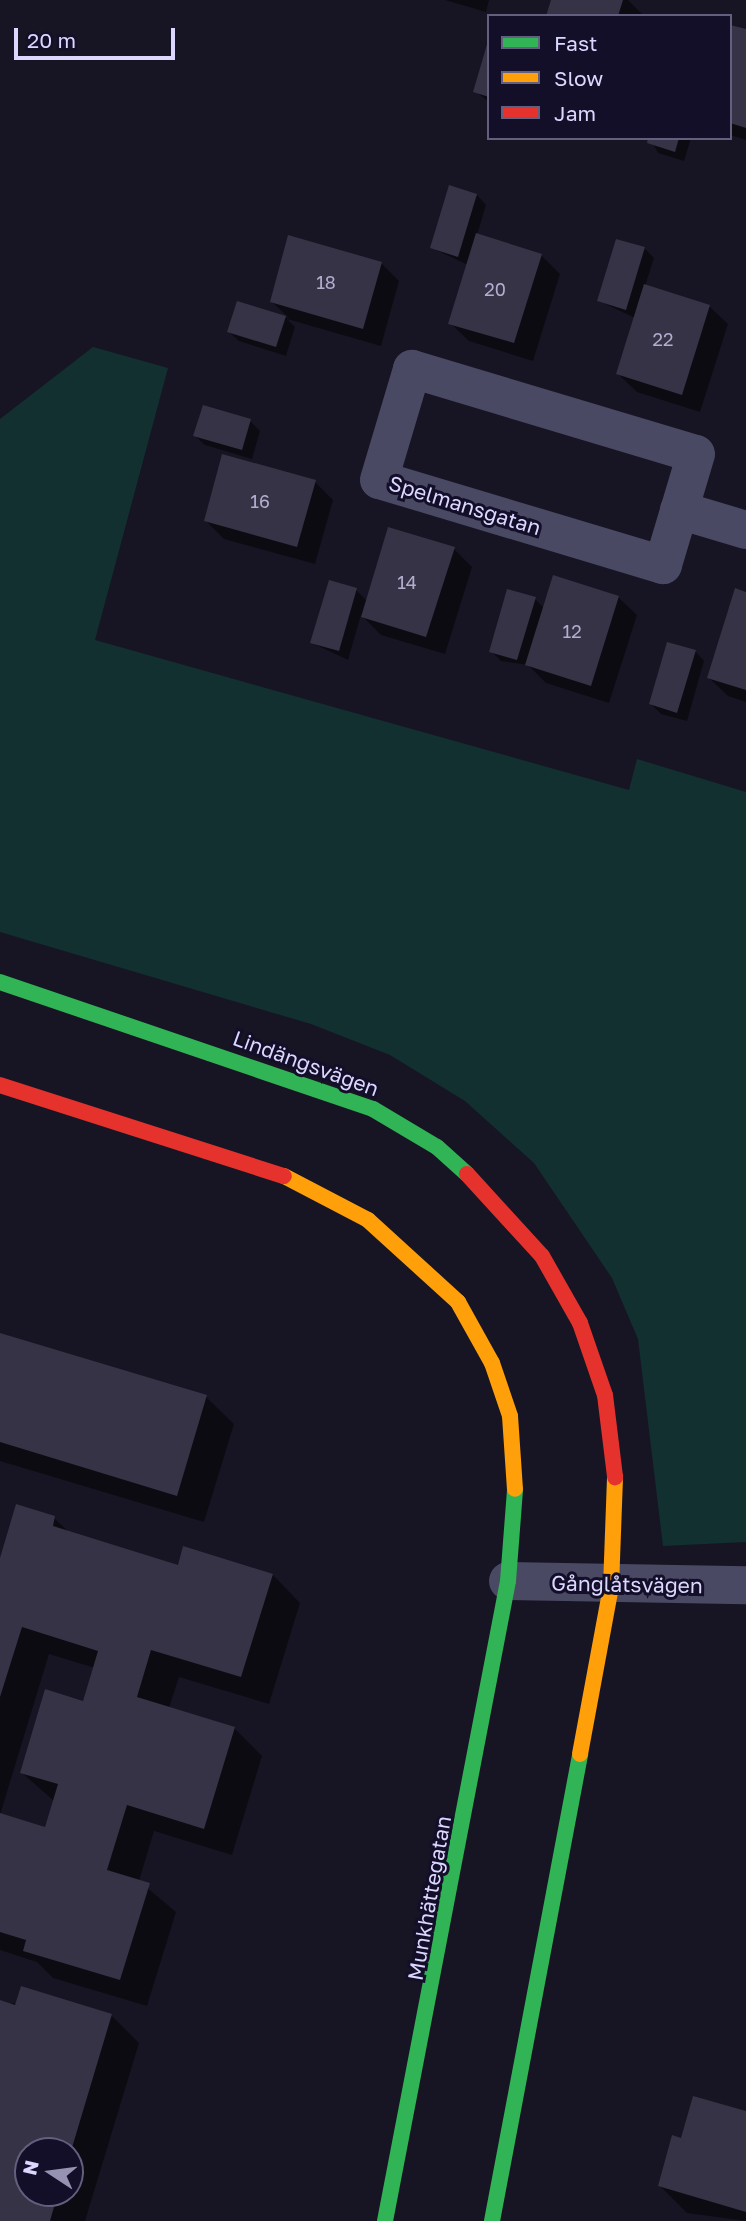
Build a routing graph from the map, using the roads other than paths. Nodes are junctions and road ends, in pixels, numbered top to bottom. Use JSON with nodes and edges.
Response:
{"nodes":[{"id":1,"x":679,"y":510,"type":"junction"},
{"id":2,"x":746,"y":530,"type":"edge"},
{"id":3,"x":0,"y":982,"type":"edge"},
{"id":4,"x":0,"y":1085,"type":"edge"},
{"id":5,"x":508,"y":1581,"type":"junction"},
{"id":6,"x":746,"y":1585,"type":"edge"},
{"id":7,"x":611,"y":1587,"type":"junction"},
{"id":8,"x":385,"y":2221,"type":"edge"},
{"id":9,"x":492,"y":2221,"type":"edge"}],
"edges":[{"from":1,"to":1,"type":"street","name":"Spelmansgatan"},
{"from":1,"to":2,"type":"street"},
{"from":3,"to":7,"type":"street","name":"Lindängsvägen"},
{"from":4,"to":5,"type":"street"},
{"from":5,"to":7,"type":"street","name":"Gånglåtsvägen"},
{"from":5,"to":8,"type":"street","name":"Munkhättegatan"},
{"from":6,"to":7,"type":"street","name":"Gånglåtsvägen"},
{"from":7,"to":9,"type":"street"}]}
